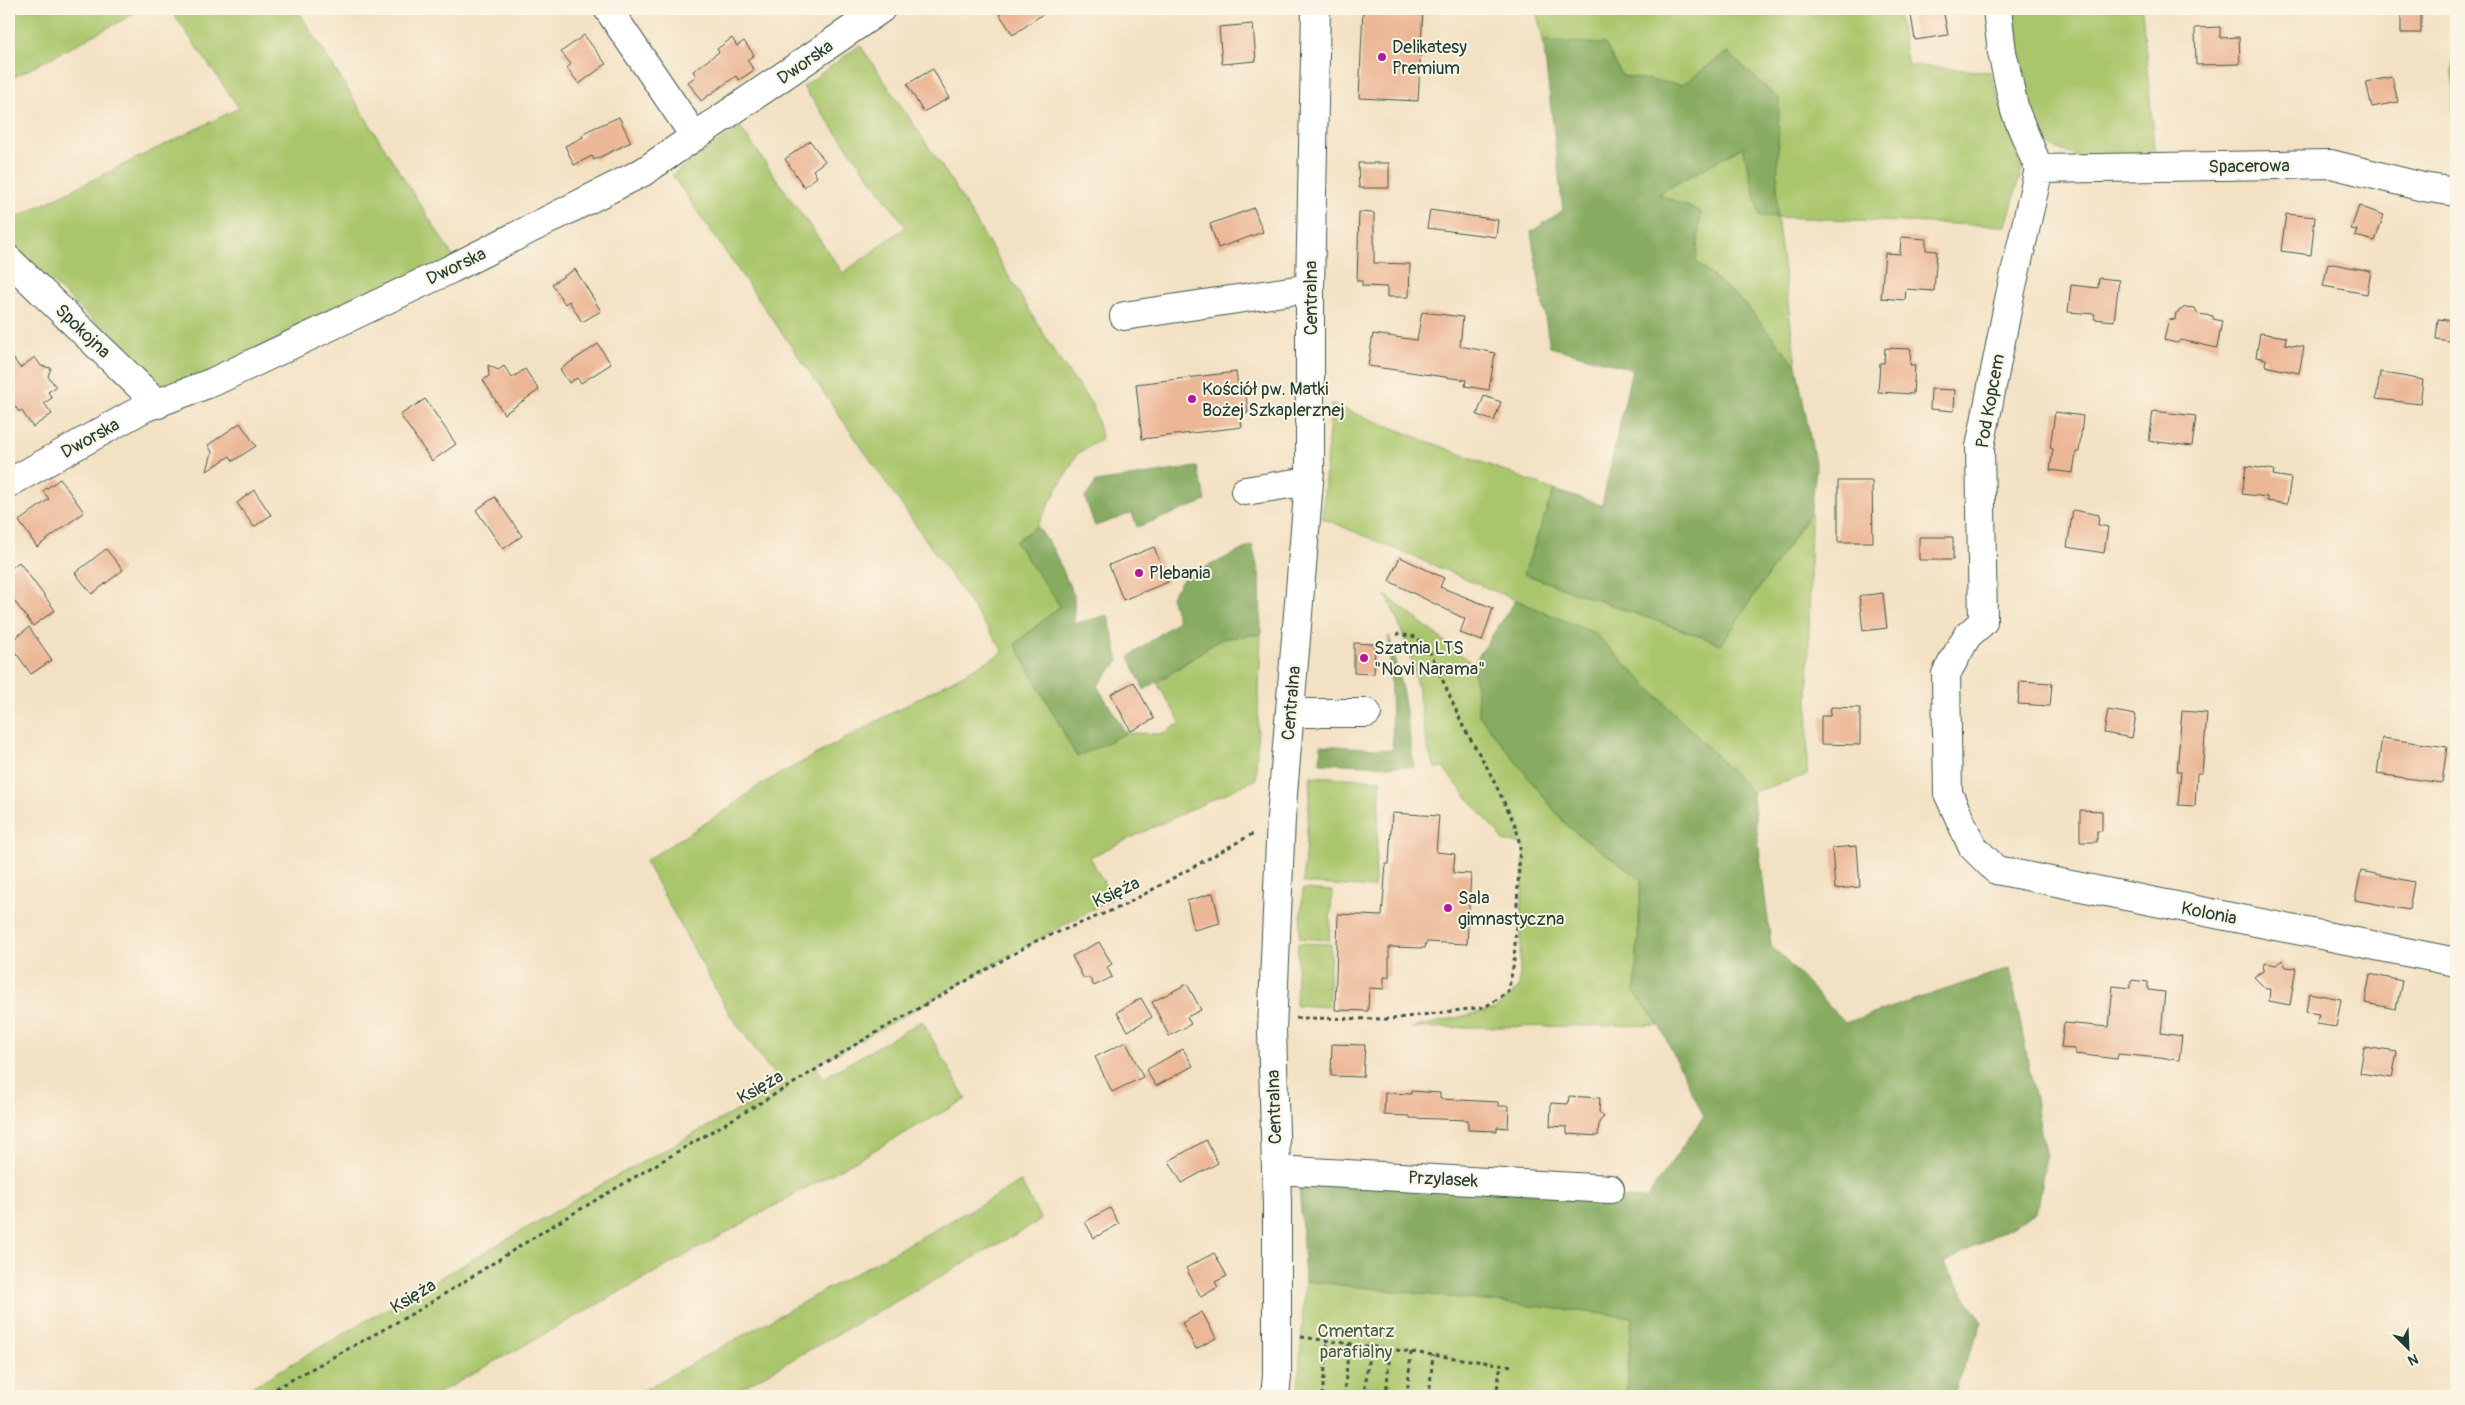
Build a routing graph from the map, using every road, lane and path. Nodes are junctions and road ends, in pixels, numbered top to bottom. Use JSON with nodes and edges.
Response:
{"nodes":[{"id":1,"x":608,"y":9,"type":"edge"},
{"id":2,"x":881,"y":9,"type":"edge"},
{"id":3,"x":1316,"y":9,"type":"edge"},
{"id":4,"x":1998,"y":9,"type":"edge"},
{"id":5,"x":695,"y":136,"type":"junction"},
{"id":6,"x":2040,"y":169,"type":"junction"},
{"id":7,"x":2456,"y":192,"type":"edge"},
{"id":8,"x":9,"y":260,"type":"edge"},
{"id":9,"x":1310,"y":288,"type":"junction"},
{"id":10,"x":1124,"y":316,"type":"dead end"},
{"id":11,"x":158,"y":404,"type":"junction"},
{"id":12,"x":1309,"y":481,"type":"junction"},
{"id":13,"x":9,"y":483,"type":"edge"},
{"id":14,"x":1245,"y":491,"type":"dead end"},
{"id":15,"x":1397,"y":634,"type":"dead end"},
{"id":16,"x":1290,"y":713,"type":"junction"},
{"id":17,"x":1367,"y":713,"type":"dead end"},
{"id":18,"x":1281,"y":818,"type":"junction"},
{"id":19,"x":1972,"y":846,"type":"joint"},
{"id":20,"x":2456,"y":962,"type":"edge"},
{"id":21,"x":1272,"y":1017,"type":"junction"},
{"id":22,"x":1276,"y":1170,"type":"junction"},
{"id":23,"x":1610,"y":1189,"type":"dead end"},
{"id":24,"x":1301,"y":1337,"type":"dead end"},
{"id":25,"x":1328,"y":1340,"type":"junction"},
{"id":26,"x":1350,"y":1343,"type":"junction"},
{"id":27,"x":1370,"y":1346,"type":"junction"},
{"id":28,"x":1390,"y":1349,"type":"junction"},
{"id":29,"x":1411,"y":1352,"type":"junction"},
{"id":30,"x":1433,"y":1355,"type":"junction"},
{"id":31,"x":1501,"y":1364,"type":"junction"},
{"id":32,"x":1513,"y":1366,"type":"dead end"},
{"id":33,"x":262,"y":1396,"type":"edge"},
{"id":34,"x":1275,"y":1396,"type":"edge"},
{"id":35,"x":1322,"y":1396,"type":"edge"},
{"id":36,"x":1344,"y":1396,"type":"edge"},
{"id":37,"x":1364,"y":1396,"type":"edge"},
{"id":38,"x":1386,"y":1396,"type":"edge"},
{"id":39,"x":1406,"y":1396,"type":"edge"},
{"id":40,"x":1429,"y":1396,"type":"edge"},
{"id":41,"x":1496,"y":1396,"type":"edge"}],
"edges":[{"from":1,"to":5,"type":"street"},
{"from":2,"to":5,"type":"street","name":"Dworska"},
{"from":3,"to":9,"type":"street","name":"Centralna"},
{"from":4,"to":6,"type":"street"},
{"from":5,"to":11,"type":"street","name":"Dworska"},
{"from":6,"to":7,"type":"street","name":"Spacerowa"},
{"from":6,"to":19,"type":"street","name":"Pod Kopcem"},
{"from":8,"to":11,"type":"street","name":"Spokojna"},
{"from":9,"to":10,"type":"street"},
{"from":9,"to":12,"type":"street","name":"Centralna"},
{"from":11,"to":13,"type":"street","name":"Dworska"},
{"from":12,"to":14,"type":"street"},
{"from":12,"to":16,"type":"street","name":"Centralna"},
{"from":15,"to":21,"type":"path"},
{"from":16,"to":17,"type":"street"},
{"from":16,"to":18,"type":"street","name":"Centralna"},
{"from":18,"to":21,"type":"street","name":"Centralna"},
{"from":18,"to":33,"type":"path","name":"Księża"},
{"from":19,"to":20,"type":"street","name":"Kolonia"},
{"from":21,"to":22,"type":"street","name":"Centralna"},
{"from":22,"to":23,"type":"street","name":"Przylasek"},
{"from":22,"to":34,"type":"street","name":"Centralna"},
{"from":24,"to":25,"type":"path"},
{"from":25,"to":26,"type":"path"},
{"from":25,"to":35,"type":"path"},
{"from":26,"to":27,"type":"path"},
{"from":26,"to":36,"type":"path"},
{"from":27,"to":28,"type":"path"},
{"from":27,"to":37,"type":"path"},
{"from":28,"to":29,"type":"path"},
{"from":28,"to":38,"type":"path"},
{"from":29,"to":30,"type":"path"},
{"from":29,"to":39,"type":"path"},
{"from":30,"to":31,"type":"path"},
{"from":30,"to":40,"type":"path"},
{"from":31,"to":32,"type":"path"},
{"from":31,"to":41,"type":"path"}]}
